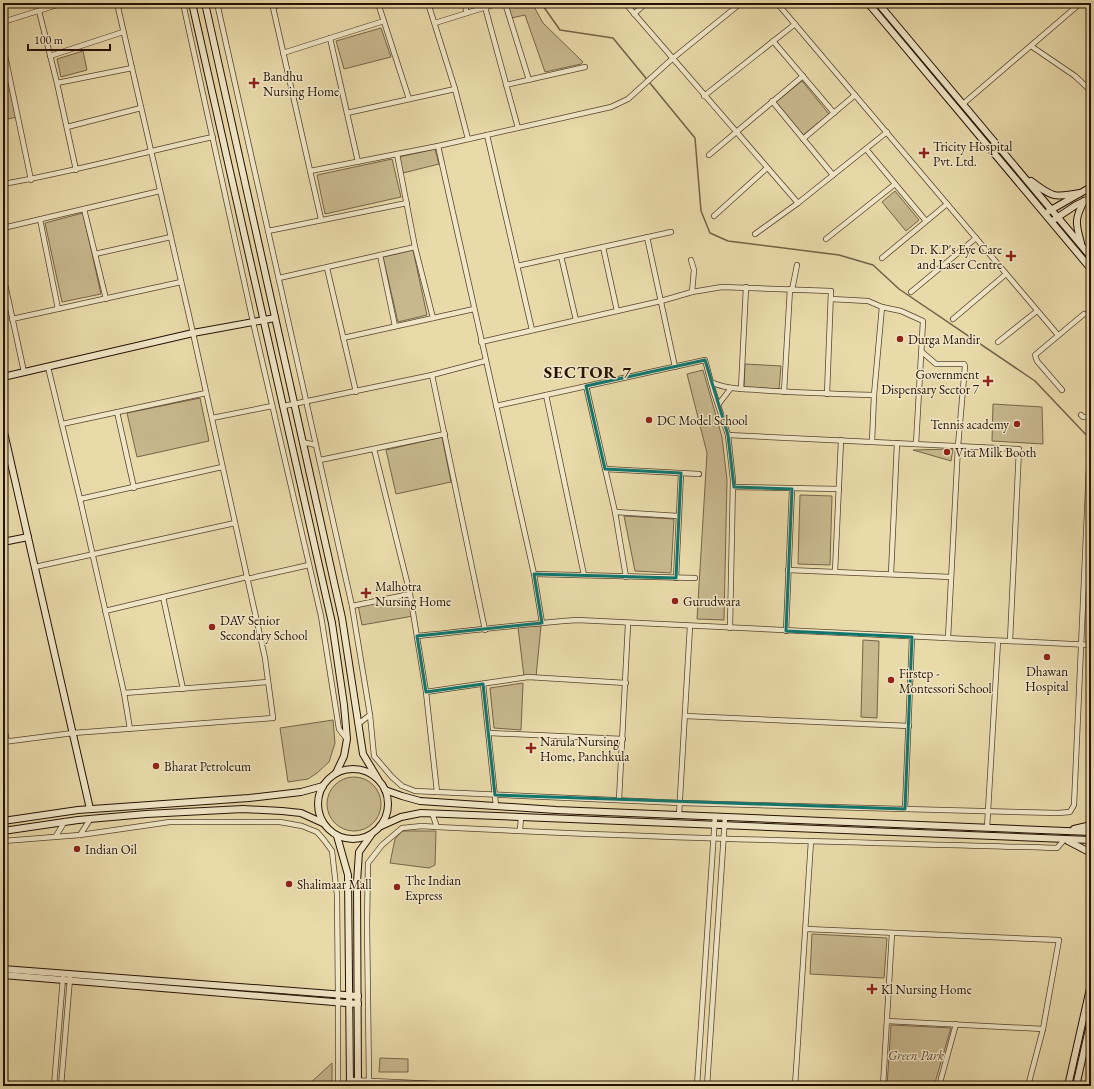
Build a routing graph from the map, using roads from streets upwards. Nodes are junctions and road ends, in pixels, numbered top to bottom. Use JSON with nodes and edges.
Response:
{"nodes":[{"id":1,"x":63,"y":3,"type":"edge"},
{"id":2,"x":117,"y":3,"type":"edge"},
{"id":3,"x":182,"y":3,"type":"edge"},
{"id":4,"x":192,"y":3,"type":"edge"},
{"id":5,"x":206,"y":3,"type":"edge"},
{"id":6,"x":217,"y":3,"type":"edge"},
{"id":7,"x":284,"y":3,"type":"edge"},
{"id":8,"x":378,"y":3,"type":"edge"},
{"id":9,"x":428,"y":3,"type":"edge"},
{"id":10,"x":464,"y":3,"type":"edge"},
{"id":11,"x":499,"y":3,"type":"edge"},
{"id":12,"x":505,"y":3,"type":"edge"},
{"id":13,"x":625,"y":3,"type":"edge"},
{"id":14,"x":646,"y":3,"type":"edge"},
{"id":15,"x":740,"y":3,"type":"edge"},
{"id":16,"x":777,"y":3,"type":"edge"},
{"id":17,"x":868,"y":3,"type":"edge"},
{"id":18,"x":878,"y":3,"type":"edge"},
{"id":19,"x":1078,"y":3,"type":"edge"},
{"id":20,"x":273,"y":5,"type":"edge"},
{"id":21,"x":485,"y":7,"type":"junction"},
{"id":22,"x":39,"y":11,"type":"junction"},
{"id":23,"x":467,"y":13,"type":"junction"},
{"id":24,"x":634,"y":14,"type":"junction"},
{"id":25,"x":384,"y":21,"type":"junction"},
{"id":26,"x":3,"y":22,"type":"edge"},
{"id":27,"x":435,"y":23,"type":"junction"},
{"id":28,"x":795,"y":24,"type":"junction"},
{"id":29,"x":123,"y":32,"type":"junction"},
{"id":30,"x":330,"y":38,"type":"junction"},
{"id":31,"x":773,"y":41,"type":"junction"},
{"id":32,"x":3,"y":46,"type":"edge"},
{"id":33,"x":1031,"y":46,"type":"junction"},
{"id":34,"x":283,"y":53,"type":"junction"},
{"id":35,"x":50,"y":56,"type":"junction"},
{"id":36,"x":672,"y":59,"type":"junction"},
{"id":37,"x":132,"y":68,"type":"junction"},
{"id":38,"x":585,"y":68,"type":"dead end"},
{"id":39,"x":9,"y":71,"type":"junction"},
{"id":40,"x":3,"y":73,"type":"edge"},
{"id":41,"x":803,"y":76,"type":"junction"},
{"id":42,"x":529,"y":80,"type":"junction"},
{"id":43,"x":57,"y":83,"type":"junction"},
{"id":44,"x":506,"y":85,"type":"junction"},
{"id":45,"x":455,"y":89,"type":"junction"},
{"id":46,"x":1091,"y":91,"type":"edge"},
{"id":47,"x":704,"y":96,"type":"junction"},
{"id":48,"x":855,"y":96,"type":"junction"},
{"id":49,"x":409,"y":99,"type":"junction"},
{"id":50,"x":772,"y":101,"type":"junction"},
{"id":51,"x":963,"y":104,"type":"junction"},
{"id":52,"x":141,"y":108,"type":"junction"},
{"id":53,"x":347,"y":113,"type":"junction"},
{"id":54,"x":834,"y":113,"type":"junction"},
{"id":55,"x":67,"y":127,"type":"junction"},
{"id":56,"x":518,"y":128,"type":"junction"},
{"id":57,"x":736,"y":132,"type":"junction"},
{"id":58,"x":886,"y":132,"type":"junction"},
{"id":59,"x":487,"y":135,"type":"junction"},
{"id":60,"x":213,"y":137,"type":"junction"},
{"id":61,"x":468,"y":139,"type":"junction"},
{"id":62,"x":803,"y":139,"type":"junction"},
{"id":63,"x":438,"y":146,"type":"junction"},
{"id":64,"x":866,"y":149,"type":"junction"},
{"id":65,"x":151,"y":151,"type":"junction"},
{"id":66,"x":397,"y":154,"type":"junction"},
{"id":67,"x":709,"y":155,"type":"dead end"},
{"id":68,"x":358,"y":162,"type":"junction"},
{"id":69,"x":767,"y":168,"type":"junction"},
{"id":70,"x":76,"y":170,"type":"junction"},
{"id":71,"x":310,"y":171,"type":"junction"},
{"id":72,"x":833,"y":175,"type":"junction"},
{"id":73,"x":1023,"y":176,"type":"junction"},
{"id":74,"x":31,"y":180,"type":"junction"},
{"id":75,"x":3,"y":184,"type":"edge"},
{"id":76,"x":895,"y":184,"type":"junction"},
{"id":77,"x":1091,"y":187,"type":"edge"},
{"id":78,"x":160,"y":191,"type":"junction"},
{"id":79,"x":1080,"y":193,"type":"junction"},
{"id":80,"x":1091,"y":198,"type":"edge"},
{"id":81,"x":1084,"y":201,"type":"junction"},
{"id":82,"x":407,"y":203,"type":"junction"},
{"id":83,"x":798,"y":203,"type":"junction"},
{"id":84,"x":947,"y":204,"type":"junction"},
{"id":85,"x":84,"y":209,"type":"junction"},
{"id":86,"x":1052,"y":210,"type":"junction"},
{"id":87,"x":1045,"y":214,"type":"junction"},
{"id":88,"x":714,"y":216,"type":"dead end"},
{"id":89,"x":1057,"y":218,"type":"junction"},
{"id":90,"x":40,"y":219,"type":"junction"},
{"id":91,"x":320,"y":219,"type":"junction"},
{"id":92,"x":926,"y":221,"type":"junction"},
{"id":93,"x":1051,"y":222,"type":"junction"},
{"id":94,"x":3,"y":228,"type":"edge"},
{"id":95,"x":268,"y":230,"type":"junction"},
{"id":96,"x":671,"y":232,"type":"dead end"},
{"id":97,"x":755,"y":234,"type":"dead end"},
{"id":98,"x":171,"y":237,"type":"junction"},
{"id":99,"x":647,"y":237,"type":"junction"},
{"id":100,"x":976,"y":238,"type":"junction"},
{"id":101,"x":826,"y":239,"type":"dead end"},
{"id":102,"x":1082,"y":246,"type":"junction"},
{"id":103,"x":415,"y":247,"type":"junction"},
{"id":104,"x":604,"y":247,"type":"junction"},
{"id":105,"x":95,"y":254,"type":"junction"},
{"id":106,"x":380,"y":255,"type":"junction"},
{"id":107,"x":561,"y":256,"type":"junction"},
{"id":108,"x":1091,"y":257,"type":"edge"},
{"id":109,"x":882,"y":258,"type":"dead end"},
{"id":110,"x":691,"y":260,"type":"dead end"},
{"id":111,"x":797,"y":265,"type":"dead end"},
{"id":112,"x":518,"y":266,"type":"junction"},
{"id":113,"x":327,"y":268,"type":"junction"},
{"id":114,"x":1091,"y":269,"type":"edge"},
{"id":115,"x":1006,"y":274,"type":"junction"},
{"id":116,"x":3,"y":275,"type":"edge"},
{"id":117,"x":279,"y":278,"type":"junction"},
{"id":118,"x":181,"y":282,"type":"junction"},
{"id":119,"x":746,"y":287,"type":"junction"},
{"id":120,"x":791,"y":290,"type":"junction"},
{"id":121,"x":692,"y":292,"type":"junction"},
{"id":122,"x":912,"y":292,"type":"dead end"},
{"id":123,"x":106,"y":299,"type":"junction"},
{"id":124,"x":831,"y":299,"type":"junction"},
{"id":125,"x":661,"y":301,"type":"junction"},
{"id":126,"x":882,"y":306,"type":"junction"},
{"id":127,"x":58,"y":309,"type":"junction"},
{"id":128,"x":474,"y":309,"type":"junction"},
{"id":129,"x":1037,"y":310,"type":"junction"},
{"id":130,"x":618,"y":311,"type":"junction"},
{"id":131,"x":1084,"y":314,"type":"dead end"},
{"id":132,"x":275,"y":318,"type":"junction"},
{"id":133,"x":433,"y":318,"type":"junction"},
{"id":134,"x":12,"y":319,"type":"junction"},
{"id":135,"x":953,"y":319,"type":"dead end"},
{"id":136,"x":264,"y":320,"type":"junction"},
{"id":137,"x":576,"y":320,"type":"junction"},
{"id":138,"x":253,"y":322,"type":"junction"},
{"id":139,"x":395,"y":326,"type":"junction"},
{"id":140,"x":532,"y":330,"type":"junction"},
{"id":141,"x":193,"y":333,"type":"junction"},
{"id":142,"x":1058,"y":336,"type":"junction"},
{"id":143,"x":343,"y":338,"type":"junction"},
{"id":144,"x":482,"y":342,"type":"junction"},
{"id":145,"x":998,"y":342,"type":"dead end"},
{"id":146,"x":922,"y":352,"type":"junction"},
{"id":147,"x":485,"y":361,"type":"junction"},
{"id":148,"x":48,"y":367,"type":"junction"},
{"id":149,"x":675,"y":367,"type":"junction"},
{"id":150,"x":24,"y":372,"type":"junction"},
{"id":151,"x":432,"y":375,"type":"junction"},
{"id":152,"x":3,"y":376,"type":"edge"},
{"id":153,"x":711,"y":382,"type":"junction"},
{"id":154,"x":586,"y":386,"type":"junction"},
{"id":155,"x":731,"y":388,"type":"junction"},
{"id":156,"x":741,"y":389,"type":"junction"},
{"id":157,"x":1062,"y":390,"type":"dead end"},
{"id":158,"x":206,"y":392,"type":"junction"},
{"id":159,"x":356,"y":392,"type":"junction"},
{"id":160,"x":784,"y":392,"type":"junction"},
{"id":161,"x":828,"y":394,"type":"junction"},
{"id":162,"x":546,"y":395,"type":"junction"},
{"id":163,"x":874,"y":395,"type":"junction"},
{"id":164,"x":306,"y":402,"type":"junction"},
{"id":165,"x":294,"y":405,"type":"junction"},
{"id":166,"x":718,"y":405,"type":"junction"},
{"id":167,"x":272,"y":406,"type":"junction"},
{"id":168,"x":284,"y":406,"type":"junction"},
{"id":169,"x":496,"y":406,"type":"junction"},
{"id":170,"x":117,"y":412,"type":"junction"},
{"id":171,"x":1081,"y":415,"type":"dead end"},
{"id":172,"x":1091,"y":417,"type":"edge"},
{"id":173,"x":212,"y":418,"type":"junction"},
{"id":174,"x":62,"y":424,"type":"junction"},
{"id":175,"x":3,"y":428,"type":"edge"},
{"id":176,"x":445,"y":434,"type":"junction"},
{"id":177,"x":728,"y":435,"type":"junction"},
{"id":178,"x":841,"y":440,"type":"junction"},
{"id":179,"x":302,"y":442,"type":"junction"},
{"id":180,"x":872,"y":442,"type":"junction"},
{"id":181,"x":897,"y":443,"type":"junction"},
{"id":182,"x":916,"y":444,"type":"junction"},
{"id":183,"x":316,"y":445,"type":"junction"},
{"id":184,"x":958,"y":446,"type":"junction"},
{"id":185,"x":374,"y":449,"type":"junction"},
{"id":186,"x":320,"y":460,"type":"junction"},
{"id":187,"x":222,"y":467,"type":"junction"},
{"id":188,"x":1089,"y":467,"type":"dead end"},
{"id":189,"x":605,"y":469,"type":"junction"},
{"id":190,"x":681,"y":473,"type":"junction"},
{"id":191,"x":699,"y":474,"type":"dead end"},
{"id":192,"x":733,"y":487,"type":"junction"},
{"id":193,"x":134,"y":488,"type":"junction"},
{"id":194,"x":792,"y":489,"type":"junction"},
{"id":195,"x":839,"y":490,"type":"junction"},
{"id":196,"x":80,"y":499,"type":"junction"},
{"id":197,"x":615,"y":512,"type":"junction"},
{"id":198,"x":678,"y":516,"type":"junction"},
{"id":199,"x":235,"y":523,"type":"junction"},
{"id":200,"x":28,"y":537,"type":"junction"},
{"id":201,"x":3,"y":542,"type":"edge"},
{"id":202,"x":93,"y":554,"type":"junction"},
{"id":203,"x":309,"y":565,"type":"junction"},
{"id":204,"x":35,"y":567,"type":"junction"},
{"id":205,"x":788,"y":570,"type":"junction"},
{"id":206,"x":835,"y":572,"type":"junction"},
{"id":207,"x":534,"y":574,"type":"junction"},
{"id":208,"x":891,"y":574,"type":"junction"},
{"id":209,"x":584,"y":575,"type":"junction"},
{"id":210,"x":626,"y":577,"type":"junction"},
{"id":211,"x":951,"y":577,"type":"junction"},
{"id":212,"x":247,"y":578,"type":"junction"},
{"id":213,"x":676,"y":578,"type":"junction"},
{"id":214,"x":695,"y":578,"type":"dead end"},
{"id":215,"x":410,"y":594,"type":"junction"},
{"id":216,"x":163,"y":597,"type":"junction"},
{"id":217,"x":352,"y":606,"type":"junction"},
{"id":218,"x":105,"y":610,"type":"junction"},
{"id":219,"x":542,"y":623,"type":"junction"},
{"id":220,"x":628,"y":624,"type":"junction"},
{"id":221,"x":690,"y":626,"type":"junction"},
{"id":222,"x":730,"y":628,"type":"junction"},
{"id":223,"x":485,"y":630,"type":"junction"},
{"id":224,"x":786,"y":631,"type":"junction"},
{"id":225,"x":416,"y":636,"type":"junction"},
{"id":226,"x":912,"y":637,"type":"junction"},
{"id":227,"x":948,"y":638,"type":"junction"},
{"id":228,"x":998,"y":641,"type":"junction"},
{"id":229,"x":1010,"y":641,"type":"junction"},
{"id":230,"x":1080,"y":645,"type":"junction"},
{"id":231,"x":1091,"y":645,"type":"edge"},
{"id":232,"x":268,"y":682,"type":"junction"},
{"id":233,"x":626,"y":683,"type":"junction"},
{"id":234,"x":484,"y":684,"type":"junction"},
{"id":235,"x":183,"y":689,"type":"junction"},
{"id":236,"x":426,"y":692,"type":"junction"},
{"id":237,"x":124,"y":693,"type":"junction"},
{"id":238,"x":370,"y":715,"type":"junction"},
{"id":239,"x":685,"y":716,"type":"junction"},
{"id":240,"x":358,"y":724,"type":"junction"},
{"id":241,"x":3,"y":725,"type":"edge"},
{"id":242,"x":909,"y":726,"type":"junction"},
{"id":243,"x":130,"y":729,"type":"junction"},
{"id":244,"x":73,"y":733,"type":"junction"},
{"id":245,"x":489,"y":733,"type":"junction"},
{"id":246,"x":347,"y":739,"type":"junction"},
{"id":247,"x":623,"y":739,"type":"junction"},
{"id":248,"x":5,"y":741,"type":"edge"},
{"id":249,"x":336,"y":773,"type":"junction"},
{"id":250,"x":378,"y":779,"type":"junction"},
{"id":251,"x":323,"y":786,"type":"junction"},
{"id":252,"x":385,"y":790,"type":"junction"},
{"id":253,"x":437,"y":792,"type":"junction"},
{"id":254,"x":496,"y":795,"type":"junction"},
{"id":255,"x":619,"y":800,"type":"junction"},
{"id":256,"x":680,"y":803,"type":"junction"},
{"id":257,"x":496,"y":806,"type":"junction"},
{"id":258,"x":90,"y":809,"type":"junction"},
{"id":259,"x":905,"y":809,"type":"junction"},
{"id":260,"x":988,"y":812,"type":"junction"},
{"id":261,"x":432,"y":813,"type":"junction"},
{"id":262,"x":679,"y":815,"type":"junction"},
{"id":263,"x":715,"y":816,"type":"junction"},
{"id":264,"x":521,"y":817,"type":"junction"},
{"id":265,"x":725,"y":817,"type":"junction"},
{"id":266,"x":91,"y":818,"type":"junction"},
{"id":267,"x":3,"y":821,"type":"edge"},
{"id":268,"x":65,"y":821,"type":"junction"},
{"id":269,"x":323,"y":823,"type":"junction"},
{"id":270,"x":673,"y":823,"type":"junction"},
{"id":271,"x":683,"y":824,"type":"junction"},
{"id":272,"x":714,"y":825,"type":"junction"},
{"id":273,"x":1091,"y":825,"type":"edge"},
{"id":274,"x":381,"y":826,"type":"junction"},
{"id":275,"x":724,"y":826,"type":"junction"},
{"id":276,"x":437,"y":827,"type":"junction"},
{"id":277,"x":987,"y":828,"type":"junction"},
{"id":278,"x":520,"y":830,"type":"junction"},
{"id":279,"x":3,"y":831,"type":"edge"},
{"id":280,"x":1065,"y":831,"type":"junction"},
{"id":281,"x":1091,"y":832,"type":"edge"},
{"id":282,"x":80,"y":835,"type":"junction"},
{"id":283,"x":371,"y":835,"type":"junction"},
{"id":284,"x":56,"y":836,"type":"junction"},
{"id":285,"x":337,"y":836,"type":"junction"},
{"id":286,"x":713,"y":838,"type":"junction"},
{"id":287,"x":723,"y":839,"type":"junction"},
{"id":288,"x":1065,"y":839,"type":"junction"},
{"id":289,"x":1091,"y":840,"type":"edge"},
{"id":290,"x":3,"y":841,"type":"edge"},
{"id":291,"x":812,"y":841,"type":"junction"},
{"id":292,"x":1091,"y":853,"type":"edge"},
{"id":293,"x":349,"y":922,"type":"junction"},
{"id":294,"x":338,"y":923,"type":"junction"},
{"id":295,"x":806,"y":929,"type":"junction"},
{"id":296,"x":892,"y":933,"type":"junction"},
{"id":297,"x":3,"y":969,"type":"edge"},
{"id":298,"x":3,"y":975,"type":"edge"},
{"id":299,"x":66,"y":977,"type":"junction"},
{"id":300,"x":1091,"y":984,"type":"edge"},
{"id":301,"x":338,"y":994,"type":"junction"},
{"id":302,"x":349,"y":995,"type":"junction"},
{"id":303,"x":358,"y":996,"type":"junction"},
{"id":304,"x":338,"y":1002,"type":"junction"},
{"id":305,"x":349,"y":1003,"type":"junction"},
{"id":306,"x":358,"y":1004,"type":"junction"},
{"id":307,"x":1091,"y":1020,"type":"edge"},
{"id":308,"x":886,"y":1021,"type":"junction"},
{"id":309,"x":956,"y":1024,"type":"junction"},
{"id":310,"x":1043,"y":1029,"type":"junction"},
{"id":311,"x":350,"y":1083,"type":"edge"},
{"id":312,"x":358,"y":1083,"type":"edge"},
{"id":313,"x":371,"y":1083,"type":"edge"},
{"id":314,"x":438,"y":1085,"type":"edge"},
{"id":315,"x":54,"y":1086,"type":"edge"},
{"id":316,"x":61,"y":1086,"type":"edge"},
{"id":317,"x":338,"y":1086,"type":"edge"},
{"id":318,"x":480,"y":1086,"type":"edge"},
{"id":319,"x":697,"y":1086,"type":"edge"},
{"id":320,"x":707,"y":1086,"type":"edge"},
{"id":321,"x":795,"y":1086,"type":"edge"},
{"id":322,"x":882,"y":1086,"type":"edge"},
{"id":323,"x":939,"y":1086,"type":"edge"},
{"id":324,"x":1028,"y":1086,"type":"edge"},
{"id":325,"x":1068,"y":1086,"type":"edge"},
{"id":326,"x":1076,"y":1086,"type":"edge"}],
"edges":[{"from":1,"to":22,"type":"street"},
{"from":2,"to":29,"type":"street"},
{"from":3,"to":60,"type":"street"},
{"from":4,"to":136,"type":"street"},
{"from":5,"to":132,"type":"street"},
{"from":6,"to":95,"type":"street"},
{"from":7,"to":20,"type":"street"},
{"from":8,"to":25,"type":"street"},
{"from":9,"to":27,"type":"street"},
{"from":10,"to":23,"type":"street"},
{"from":11,"to":21,"type":"street"},
{"from":12,"to":42,"type":"street"},
{"from":13,"to":24,"type":"street"},
{"from":14,"to":24,"type":"street"},
{"from":15,"to":36,"type":"street"},
{"from":16,"to":28,"type":"street"},
{"from":17,"to":87,"type":"street"},
{"from":18,"to":51,"type":"street"},
{"from":19,"to":33,"type":"street"},
{"from":20,"to":34,"type":"street"},
{"from":21,"to":23,"type":"street"},
{"from":21,"to":44,"type":"street"},
{"from":22,"to":26,"type":"street"},
{"from":22,"to":35,"type":"street"},
{"from":23,"to":27,"type":"street"},
{"from":24,"to":36,"type":"street"},
{"from":25,"to":30,"type":"street"},
{"from":25,"to":49,"type":"street"},
{"from":27,"to":45,"type":"street"},
{"from":28,"to":31,"type":"street"},
{"from":28,"to":48,"type":"street"},
{"from":29,"to":35,"type":"street"},
{"from":29,"to":37,"type":"street"},
{"from":30,"to":34,"type":"street"},
{"from":30,"to":53,"type":"street"},
{"from":31,"to":41,"type":"street"},
{"from":31,"to":47,"type":"street"},
{"from":32,"to":39,"type":"street"},
{"from":33,"to":46,"type":"street"},
{"from":33,"to":51,"type":"street"},
{"from":34,"to":71,"type":"street"},
{"from":35,"to":43,"type":"street"},
{"from":36,"to":47,"type":"street"},
{"from":36,"to":56,"type":"street"},
{"from":37,"to":43,"type":"street"},
{"from":37,"to":52,"type":"street"},
{"from":38,"to":42,"type":"street"},
{"from":39,"to":40,"type":"street"},
{"from":39,"to":74,"type":"street"},
{"from":41,"to":50,"type":"street"},
{"from":41,"to":54,"type":"street"},
{"from":42,"to":44,"type":"street"},
{"from":43,"to":55,"type":"street"},
{"from":44,"to":56,"type":"street"},
{"from":45,"to":49,"type":"street"},
{"from":45,"to":61,"type":"street"},
{"from":47,"to":57,"type":"street"},
{"from":48,"to":54,"type":"street"},
{"from":48,"to":58,"type":"street"},
{"from":49,"to":53,"type":"street"},
{"from":50,"to":57,"type":"street"},
{"from":50,"to":62,"type":"street"},
{"from":51,"to":73,"type":"street"},
{"from":52,"to":55,"type":"street"},
{"from":52,"to":65,"type":"street"},
{"from":53,"to":68,"type":"street"},
{"from":54,"to":62,"type":"street"},
{"from":55,"to":70,"type":"street"},
{"from":56,"to":59,"type":"street"},
{"from":57,"to":67,"type":"street"},
{"from":57,"to":69,"type":"street"},
{"from":58,"to":64,"type":"street"},
{"from":58,"to":84,"type":"street"},
{"from":59,"to":61,"type":"street"},
{"from":59,"to":112,"type":"street"},
{"from":60,"to":65,"type":"street"},
{"from":60,"to":138,"type":"street"},
{"from":61,"to":63,"type":"street"},
{"from":62,"to":72,"type":"street"},
{"from":63,"to":66,"type":"street"},
{"from":63,"to":128,"type":"street"},
{"from":64,"to":72,"type":"street"},
{"from":64,"to":76,"type":"street"},
{"from":65,"to":70,"type":"street"},
{"from":65,"to":78,"type":"street"},
{"from":66,"to":68,"type":"street"},
{"from":66,"to":82,"type":"street"},
{"from":68,"to":71,"type":"street"},
{"from":69,"to":83,"type":"street"},
{"from":69,"to":88,"type":"street"},
{"from":70,"to":74,"type":"street"},
{"from":71,"to":91,"type":"street"},
{"from":72,"to":83,"type":"street"},
{"from":73,"to":79,"type":"street"},
{"from":73,"to":86,"type":"street"},
{"from":74,"to":75,"type":"street"},
{"from":76,"to":92,"type":"street"},
{"from":76,"to":101,"type":"street"},
{"from":77,"to":79,"type":"street"},
{"from":78,"to":85,"type":"street"},
{"from":78,"to":98,"type":"street"},
{"from":79,"to":86,"type":"street"},
{"from":80,"to":81,"type":"street"},
{"from":81,"to":89,"type":"street"},
{"from":81,"to":102,"type":"street"},
{"from":82,"to":91,"type":"street"},
{"from":82,"to":103,"type":"street"},
{"from":83,"to":97,"type":"street"},
{"from":84,"to":92,"type":"street"},
{"from":84,"to":100,"type":"street"},
{"from":85,"to":90,"type":"street"},
{"from":85,"to":105,"type":"street"},
{"from":86,"to":87,"type":"street"},
{"from":86,"to":89,"type":"street"},
{"from":87,"to":93,"type":"street"},
{"from":89,"to":93,"type":"street"},
{"from":89,"to":102,"type":"street"},
{"from":90,"to":94,"type":"street"},
{"from":90,"to":127,"type":"street"},
{"from":91,"to":95,"type":"street"},
{"from":92,"to":109,"type":"street"},
{"from":93,"to":114,"type":"street"},
{"from":95,"to":117,"type":"street"},
{"from":96,"to":99,"type":"street"},
{"from":98,"to":105,"type":"street"},
{"from":98,"to":118,"type":"street"},
{"from":99,"to":104,"type":"street"},
{"from":99,"to":125,"type":"street"},
{"from":100,"to":115,"type":"street"},
{"from":100,"to":122,"type":"street"},
{"from":102,"to":108,"type":"street"},
{"from":103,"to":106,"type":"street"},
{"from":103,"to":133,"type":"street"},
{"from":104,"to":107,"type":"street"},
{"from":104,"to":130,"type":"street"},
{"from":105,"to":123,"type":"street"},
{"from":106,"to":113,"type":"street"},
{"from":106,"to":139,"type":"street"},
{"from":107,"to":112,"type":"street"},
{"from":107,"to":137,"type":"street"},
{"from":110,"to":121,"type":"street"},
{"from":111,"to":120,"type":"street"},
{"from":112,"to":140,"type":"street"},
{"from":113,"to":117,"type":"street"},
{"from":113,"to":143,"type":"street"},
{"from":115,"to":129,"type":"street"},
{"from":115,"to":135,"type":"street"},
{"from":116,"to":134,"type":"street"},
{"from":117,"to":164,"type":"street"},
{"from":118,"to":123,"type":"street"},
{"from":118,"to":141,"type":"street"},
{"from":119,"to":120,"type":"street"},
{"from":119,"to":121,"type":"street"},
{"from":119,"to":156,"type":"street"},
{"from":120,"to":124,"type":"street"},
{"from":120,"to":160,"type":"street"},
{"from":121,"to":125,"type":"street"},
{"from":123,"to":127,"type":"street"},
{"from":124,"to":126,"type":"street"},
{"from":124,"to":161,"type":"street"},
{"from":125,"to":130,"type":"street"},
{"from":125,"to":149,"type":"street"},
{"from":126,"to":146,"type":"street"},
{"from":126,"to":163,"type":"street"},
{"from":127,"to":134,"type":"street"},
{"from":128,"to":133,"type":"street"},
{"from":128,"to":144,"type":"street"},
{"from":129,"to":142,"type":"street"},
{"from":129,"to":145,"type":"street"},
{"from":130,"to":137,"type":"street"},
{"from":131,"to":142,"type":"street"},
{"from":132,"to":136,"type":"street"},
{"from":132,"to":165,"type":"street"},
{"from":133,"to":139,"type":"street"},
{"from":134,"to":150,"type":"street"},
{"from":136,"to":138,"type":"street"},
{"from":136,"to":168,"type":"street"},
{"from":137,"to":140,"type":"street"},
{"from":138,"to":141,"type":"street"},
{"from":138,"to":167,"type":"street"},
{"from":139,"to":143,"type":"street"},
{"from":140,"to":144,"type":"street"},
{"from":141,"to":148,"type":"street"},
{"from":141,"to":158,"type":"street"},
{"from":142,"to":157,"type":"street"},
{"from":143,"to":159,"type":"street"},
{"from":144,"to":147,"type":"street"},
{"from":146,"to":182,"type":"street"},
{"from":146,"to":184,"type":"street"},
{"from":147,"to":151,"type":"street"},
{"from":147,"to":169,"type":"street"},
{"from":148,"to":150,"type":"street"},
{"from":148,"to":174,"type":"street"},
{"from":149,"to":153,"type":"street"},
{"from":149,"to":154,"type":"street"},
{"from":150,"to":152,"type":"street"},
{"from":151,"to":159,"type":"street"},
{"from":151,"to":176,"type":"street"},
{"from":153,"to":155,"type":"street"},
{"from":153,"to":166,"type":"street"},
{"from":154,"to":162,"type":"street"},
{"from":154,"to":189,"type":"street"},
{"from":155,"to":156,"type":"street"},
{"from":155,"to":166,"type":"street"},
{"from":156,"to":160,"type":"street"},
{"from":158,"to":170,"type":"street"},
{"from":158,"to":173,"type":"street"},
{"from":159,"to":164,"type":"street"},
{"from":160,"to":161,"type":"street"},
{"from":161,"to":163,"type":"street"},
{"from":162,"to":169,"type":"street"},
{"from":162,"to":209,"type":"street"},
{"from":163,"to":180,"type":"street"},
{"from":164,"to":165,"type":"street"},
{"from":164,"to":183,"type":"street"},
{"from":165,"to":168,"type":"street"},
{"from":165,"to":179,"type":"street"},
{"from":166,"to":177,"type":"street"},
{"from":167,"to":173,"type":"street"},
{"from":167,"to":203,"type":"street"},
{"from":168,"to":246,"type":"street"},
{"from":169,"to":207,"type":"street"},
{"from":170,"to":174,"type":"street"},
{"from":170,"to":193,"type":"street"},
{"from":171,"to":172,"type":"street"},
{"from":173,"to":187,"type":"street"},
{"from":174,"to":196,"type":"street"},
{"from":175,"to":200,"type":"street"},
{"from":176,"to":185,"type":"street"},
{"from":176,"to":223,"type":"street"},
{"from":177,"to":178,"type":"street"},
{"from":177,"to":192,"type":"street"},
{"from":178,"to":180,"type":"street"},
{"from":178,"to":195,"type":"street"},
{"from":179,"to":183,"type":"street"},
{"from":179,"to":240,"type":"street"},
{"from":180,"to":181,"type":"street"},
{"from":181,"to":182,"type":"street"},
{"from":181,"to":208,"type":"street"},
{"from":182,"to":184,"type":"street"},
{"from":183,"to":186,"type":"street"},
{"from":184,"to":211,"type":"street"},
{"from":184,"to":229,"type":"street"},
{"from":185,"to":186,"type":"street"},
{"from":185,"to":215,"type":"street"},
{"from":186,"to":217,"type":"street"},
{"from":187,"to":193,"type":"street"},
{"from":187,"to":199,"type":"street"},
{"from":188,"to":230,"type":"street"},
{"from":189,"to":190,"type":"street"},
{"from":189,"to":197,"type":"street"},
{"from":190,"to":191,"type":"street"},
{"from":190,"to":198,"type":"street"},
{"from":192,"to":194,"type":"street"},
{"from":192,"to":222,"type":"street"},
{"from":193,"to":196,"type":"street"},
{"from":194,"to":195,"type":"street"},
{"from":194,"to":205,"type":"street"},
{"from":195,"to":206,"type":"street"},
{"from":196,"to":202,"type":"street"},
{"from":197,"to":198,"type":"street"},
{"from":197,"to":210,"type":"street"},
{"from":198,"to":213,"type":"street"},
{"from":199,"to":202,"type":"street"},
{"from":199,"to":212,"type":"street"},
{"from":200,"to":201,"type":"street"},
{"from":200,"to":204,"type":"street"},
{"from":202,"to":204,"type":"street"},
{"from":202,"to":218,"type":"street"},
{"from":203,"to":212,"type":"street"},
{"from":203,"to":246,"type":"street"},
{"from":204,"to":244,"type":"street"},
{"from":205,"to":206,"type":"street"},
{"from":205,"to":224,"type":"street"},
{"from":206,"to":208,"type":"street"},
{"from":207,"to":209,"type":"street"},
{"from":207,"to":219,"type":"street"},
{"from":208,"to":211,"type":"street"},
{"from":209,"to":210,"type":"street"},
{"from":210,"to":213,"type":"street"},
{"from":211,"to":227,"type":"street"},
{"from":212,"to":216,"type":"street"},
{"from":212,"to":232,"type":"street"},
{"from":213,"to":214,"type":"street"},
{"from":215,"to":217,"type":"street"},
{"from":215,"to":225,"type":"street"},
{"from":216,"to":218,"type":"street"},
{"from":216,"to":235,"type":"street"},
{"from":217,"to":238,"type":"street"},
{"from":218,"to":237,"type":"street"},
{"from":219,"to":220,"type":"street"},
{"from":219,"to":223,"type":"street"},
{"from":220,"to":221,"type":"street"},
{"from":220,"to":233,"type":"street"},
{"from":221,"to":222,"type":"street"},
{"from":221,"to":239,"type":"street"},
{"from":222,"to":224,"type":"street"},
{"from":223,"to":225,"type":"street"},
{"from":224,"to":226,"type":"street"},
{"from":225,"to":236,"type":"street"},
{"from":226,"to":227,"type":"street"},
{"from":226,"to":242,"type":"street"},
{"from":227,"to":228,"type":"street"},
{"from":228,"to":229,"type":"street"},
{"from":228,"to":260,"type":"street"},
{"from":229,"to":230,"type":"street"},
{"from":230,"to":231,"type":"street"},
{"from":230,"to":260,"type":"street"},
{"from":232,"to":235,"type":"street"},
{"from":232,"to":243,"type":"street"},
{"from":233,"to":234,"type":"street"},
{"from":233,"to":247,"type":"street"},
{"from":234,"to":236,"type":"street"},
{"from":234,"to":245,"type":"street"},
{"from":235,"to":237,"type":"street"},
{"from":236,"to":253,"type":"street"},
{"from":237,"to":243,"type":"street"},
{"from":238,"to":240,"type":"street"},
{"from":238,"to":253,"type":"street"},
{"from":239,"to":242,"type":"street"},
{"from":239,"to":256,"type":"street"},
{"from":240,"to":250,"type":"street"},
{"from":241,"to":248,"type":"street"},
{"from":242,"to":259,"type":"street"},
{"from":243,"to":244,"type":"street"},
{"from":244,"to":248,"type":"street"},
{"from":244,"to":258,"type":"street"},
{"from":245,"to":247,"type":"street"},
{"from":245,"to":254,"type":"street"},
{"from":246,"to":249,"type":"street"},
{"from":247,"to":255,"type":"street"},
{"from":249,"to":250,"type":"street"},
{"from":249,"to":251,"type":"street"},
{"from":250,"to":252,"type":"street"},
{"from":251,"to":258,"type":"street"},
{"from":251,"to":269,"type":"street"},
{"from":252,"to":257,"type":"street"},
{"from":252,"to":274,"type":"street"},
{"from":253,"to":254,"type":"street"},
{"from":254,"to":255,"type":"street"},
{"from":254,"to":257,"type":"street"},
{"from":255,"to":256,"type":"street"},
{"from":256,"to":259,"type":"street"},
{"from":256,"to":262,"type":"street"},
{"from":257,"to":262,"type":"street"},
{"from":258,"to":267,"type":"street"},
{"from":259,"to":260,"type":"street"},
{"from":260,"to":277,"type":"street"},
{"from":261,"to":264,"type":"street"},
{"from":261,"to":274,"type":"street"},
{"from":261,"to":276,"type":"street"},
{"from":262,"to":263,"type":"street"},
{"from":262,"to":270,"type":"street"},
{"from":262,"to":271,"type":"street"},
{"from":263,"to":265,"type":"street"},
{"from":263,"to":272,"type":"street"},
{"from":264,"to":270,"type":"street"},
{"from":264,"to":278,"type":"street"},
{"from":265,"to":275,"type":"street"},
{"from":265,"to":277,"type":"street"},
{"from":266,"to":268,"type":"street"},
{"from":266,"to":269,"type":"street"},
{"from":266,"to":282,"type":"street"},
{"from":268,"to":279,"type":"street"},
{"from":268,"to":284,"type":"street"},
{"from":269,"to":285,"type":"street"},
{"from":270,"to":271,"type":"street"},
{"from":271,"to":272,"type":"street"},
{"from":272,"to":275,"type":"street"},
{"from":272,"to":286,"type":"street"},
{"from":273,"to":280,"type":"street"},
{"from":274,"to":283,"type":"street"},
{"from":275,"to":287,"type":"street"},
{"from":275,"to":288,"type":"street"},
{"from":276,"to":278,"type":"street"},
{"from":276,"to":313,"type":"street"},
{"from":277,"to":280,"type":"street"},
{"from":278,"to":286,"type":"street"},
{"from":280,"to":281,"type":"street"},
{"from":282,"to":284,"type":"street"},
{"from":282,"to":294,"type":"street"},
{"from":283,"to":285,"type":"street"},
{"from":283,"to":303,"type":"street"},
{"from":284,"to":290,"type":"street"},
{"from":285,"to":293,"type":"street"},
{"from":286,"to":287,"type":"street"},
{"from":286,"to":319,"type":"street"},
{"from":287,"to":291,"type":"street"},
{"from":287,"to":320,"type":"street"},
{"from":288,"to":289,"type":"street"},
{"from":288,"to":291,"type":"street"},
{"from":288,"to":292,"type":"street"},
{"from":291,"to":295,"type":"street"},
{"from":293,"to":294,"type":"street"},
{"from":293,"to":302,"type":"street"},
{"from":294,"to":301,"type":"street"},
{"from":295,"to":296,"type":"street"},
{"from":295,"to":321,"type":"street"},
{"from":296,"to":308,"type":"street"},
{"from":296,"to":310,"type":"street"},
{"from":297,"to":299,"type":"street"},
{"from":298,"to":299,"type":"street"},
{"from":299,"to":301,"type":"street"},
{"from":299,"to":304,"type":"street"},
{"from":299,"to":315,"type":"street"},
{"from":299,"to":316,"type":"street"},
{"from":300,"to":325,"type":"street"},
{"from":301,"to":302,"type":"street"},
{"from":301,"to":304,"type":"street"},
{"from":302,"to":303,"type":"street"},
{"from":302,"to":305,"type":"street"},
{"from":303,"to":306,"type":"street"},
{"from":304,"to":305,"type":"street"},
{"from":304,"to":317,"type":"street"},
{"from":305,"to":306,"type":"street"},
{"from":305,"to":311,"type":"street"},
{"from":306,"to":312,"type":"street"},
{"from":307,"to":326,"type":"street"},
{"from":308,"to":309,"type":"street"},
{"from":308,"to":322,"type":"street"},
{"from":309,"to":310,"type":"street"},
{"from":309,"to":323,"type":"street"},
{"from":310,"to":324,"type":"street"},
{"from":311,"to":312,"type":"street"},
{"from":312,"to":313,"type":"street"},
{"from":313,"to":314,"type":"street"},
{"from":314,"to":318,"type":"street"}]}
